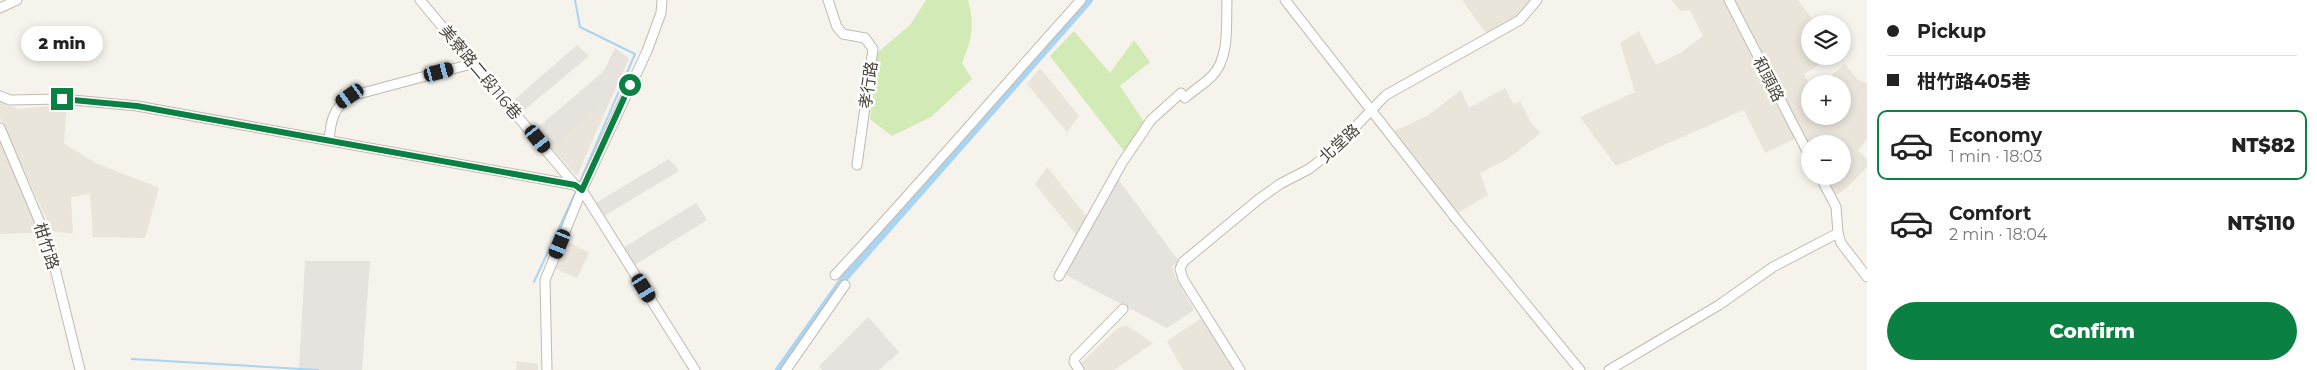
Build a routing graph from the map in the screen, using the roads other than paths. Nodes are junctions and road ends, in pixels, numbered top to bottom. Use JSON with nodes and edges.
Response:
{"nodes":[{"id":1,"x":17,"y":0,"type":"edge"},
{"id":2,"x":420,"y":0,"type":"edge"},
{"id":3,"x":662,"y":0,"type":"edge"},
{"id":4,"x":828,"y":0,"type":"edge"},
{"id":5,"x":1080,"y":0,"type":"edge"},
{"id":6,"x":1227,"y":0,"type":"edge"},
{"id":7,"x":1285,"y":0,"type":"edge"},
{"id":8,"x":1537,"y":0,"type":"edge"},
{"id":9,"x":1729,"y":0,"type":"edge"},
{"id":10,"x":0,"y":8,"type":"edge"},
{"id":11,"x":475,"y":63,"type":"junction"},
{"id":12,"x":0,"y":96,"type":"edge"},
{"id":13,"x":1372,"y":110,"type":"junction"},
{"id":14,"x":0,"y":128,"type":"edge"},
{"id":15,"x":329,"y":140,"type":"junction"},
{"id":16,"x":1801,"y":140,"type":"edge"},
{"id":17,"x":857,"y":165,"type":"dead end"},
{"id":18,"x":1825,"y":185,"type":"edge"},
{"id":19,"x":579,"y":187,"type":"junction"},
{"id":20,"x":1838,"y":233,"type":"junction"},
{"id":21,"x":835,"y":275,"type":"dead end"},
{"id":22,"x":1059,"y":276,"type":"dead end"},
{"id":23,"x":1867,"y":276,"type":"edge"},
{"id":24,"x":845,"y":285,"type":"dead end"},
{"id":25,"x":1123,"y":309,"type":"dead end"},
{"id":26,"x":80,"y":370,"type":"edge"},
{"id":27,"x":547,"y":370,"type":"edge"},
{"id":28,"x":695,"y":370,"type":"edge"},
{"id":29,"x":786,"y":370,"type":"edge"},
{"id":30,"x":1079,"y":370,"type":"edge"},
{"id":31,"x":1240,"y":370,"type":"edge"},
{"id":32,"x":1580,"y":370,"type":"edge"},
{"id":33,"x":1610,"y":370,"type":"edge"}],
"edges":[{"from":1,"to":10,"type":"street"},
{"from":2,"to":11,"type":"street","name":"美寮路二段116巷"},
{"from":3,"to":19,"type":"street"},
{"from":4,"to":17,"type":"street","name":"孝行路"},
{"from":5,"to":21,"type":"street"},
{"from":6,"to":22,"type":"street"},
{"from":7,"to":13,"type":"street"},
{"from":8,"to":13,"type":"street","name":"北堂路"},
{"from":9,"to":16,"type":"street","name":"和頭路"},
{"from":11,"to":15,"type":"street"},
{"from":11,"to":19,"type":"street","name":"美寮路二段116巷"},
{"from":12,"to":15,"type":"street"},
{"from":13,"to":31,"type":"street","name":"北堂路"},
{"from":13,"to":32,"type":"street"},
{"from":14,"to":26,"type":"street","name":"柑竹路"},
{"from":15,"to":19,"type":"street"},
{"from":18,"to":20,"type":"street"},
{"from":19,"to":27,"type":"street"},
{"from":19,"to":28,"type":"street","name":"美寮路二段116巷"},
{"from":20,"to":23,"type":"street"},
{"from":20,"to":33,"type":"street"},
{"from":24,"to":29,"type":"street"},
{"from":25,"to":30,"type":"street"}]}
